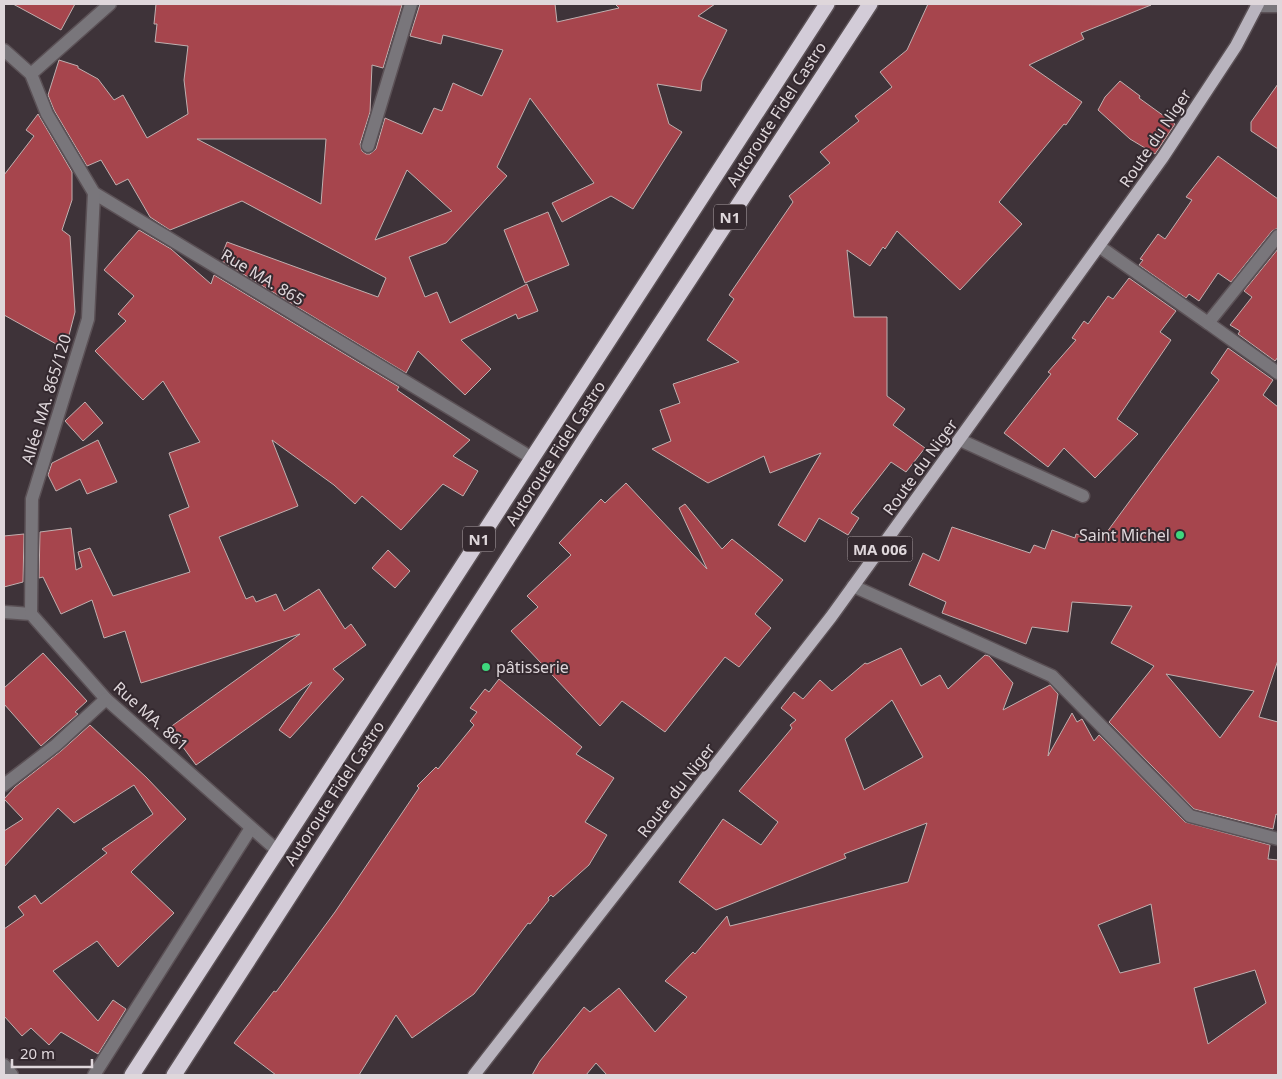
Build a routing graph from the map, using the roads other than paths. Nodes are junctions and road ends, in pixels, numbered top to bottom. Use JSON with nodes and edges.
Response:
{"nodes":[{"id":1,"x":110,"y":4,"type":"edge"},
{"id":2,"x":411,"y":4,"type":"edge"},
{"id":3,"x":827,"y":4,"type":"edge"},
{"id":4,"x":870,"y":4,"type":"edge"},
{"id":5,"x":1257,"y":5,"type":"edge"},
{"id":6,"x":1278,"y":6,"type":"edge"},
{"id":7,"x":4,"y":50,"type":"edge"},
{"id":8,"x":31,"y":74,"type":"junction"},
{"id":9,"x":368,"y":146,"type":"dead end"},
{"id":10,"x":94,"y":193,"type":"junction"},
{"id":11,"x":1278,"y":236,"type":"edge"},
{"id":12,"x":1100,"y":247,"type":"junction"},
{"id":13,"x":1208,"y":323,"type":"junction"},
{"id":14,"x":1278,"y":373,"type":"edge"},
{"id":15,"x":960,"y":440,"type":"junction"},
{"id":16,"x":532,"y":458,"type":"junction"},
{"id":17,"x":1083,"y":496,"type":"dead end"},
{"id":18,"x":853,"y":586,"type":"junction"},
{"id":19,"x":4,"y":612,"type":"edge"},
{"id":20,"x":31,"y":614,"type":"junction"},
{"id":21,"x":106,"y":698,"type":"junction"},
{"id":22,"x":4,"y":785,"type":"edge"},
{"id":23,"x":251,"y":828,"type":"junction"},
{"id":24,"x":1278,"y":840,"type":"edge"},
{"id":25,"x":278,"y":852,"type":"junction"},
{"id":26,"x":4,"y":1065,"type":"edge"},
{"id":27,"x":12,"y":1075,"type":"edge"},
{"id":28,"x":94,"y":1075,"type":"edge"},
{"id":29,"x":132,"y":1075,"type":"edge"},
{"id":30,"x":174,"y":1075,"type":"edge"},
{"id":31,"x":474,"y":1075,"type":"edge"}],
"edges":[{"from":1,"to":8,"type":"street"},
{"from":2,"to":9,"type":"street"},
{"from":3,"to":16,"type":"highway","name":"Autoroute Fidel Castro","number":"N1"},
{"from":4,"to":30,"type":"highway","name":"Autoroute Fidel Castro","number":"N1"},
{"from":5,"to":6,"type":"street"},
{"from":5,"to":12,"type":"main road","name":"Route du Niger","number":"MA 006"},
{"from":7,"to":8,"type":"street"},
{"from":8,"to":10,"type":"street","name":"Rue MA. 865"},
{"from":10,"to":16,"type":"street","name":"Rue MA. 865"},
{"from":10,"to":20,"type":"street","name":"Allée MA. 865/120"},
{"from":11,"to":13,"type":"street"},
{"from":12,"to":13,"type":"street"},
{"from":12,"to":15,"type":"main road","name":"Route du Niger","number":"MA 006"},
{"from":13,"to":14,"type":"street"},
{"from":15,"to":17,"type":"street"},
{"from":15,"to":18,"type":"main road","name":"Route du Niger","number":"MA 006"},
{"from":16,"to":25,"type":"highway","name":"Autoroute Fidel Castro","number":"N1"},
{"from":18,"to":24,"type":"street"},
{"from":18,"to":31,"type":"main road","name":"Route du Niger","number":"MA 006"},
{"from":19,"to":20,"type":"street"},
{"from":20,"to":21,"type":"street","name":"Rue MA. 861"},
{"from":21,"to":22,"type":"street"},
{"from":21,"to":23,"type":"street","name":"Rue MA. 861"},
{"from":23,"to":25,"type":"street","name":"Rue MA. 861"},
{"from":23,"to":28,"type":"street"},
{"from":25,"to":29,"type":"highway","name":"Autoroute Fidel Castro","number":"N1"},
{"from":26,"to":27,"type":"street"}]}
